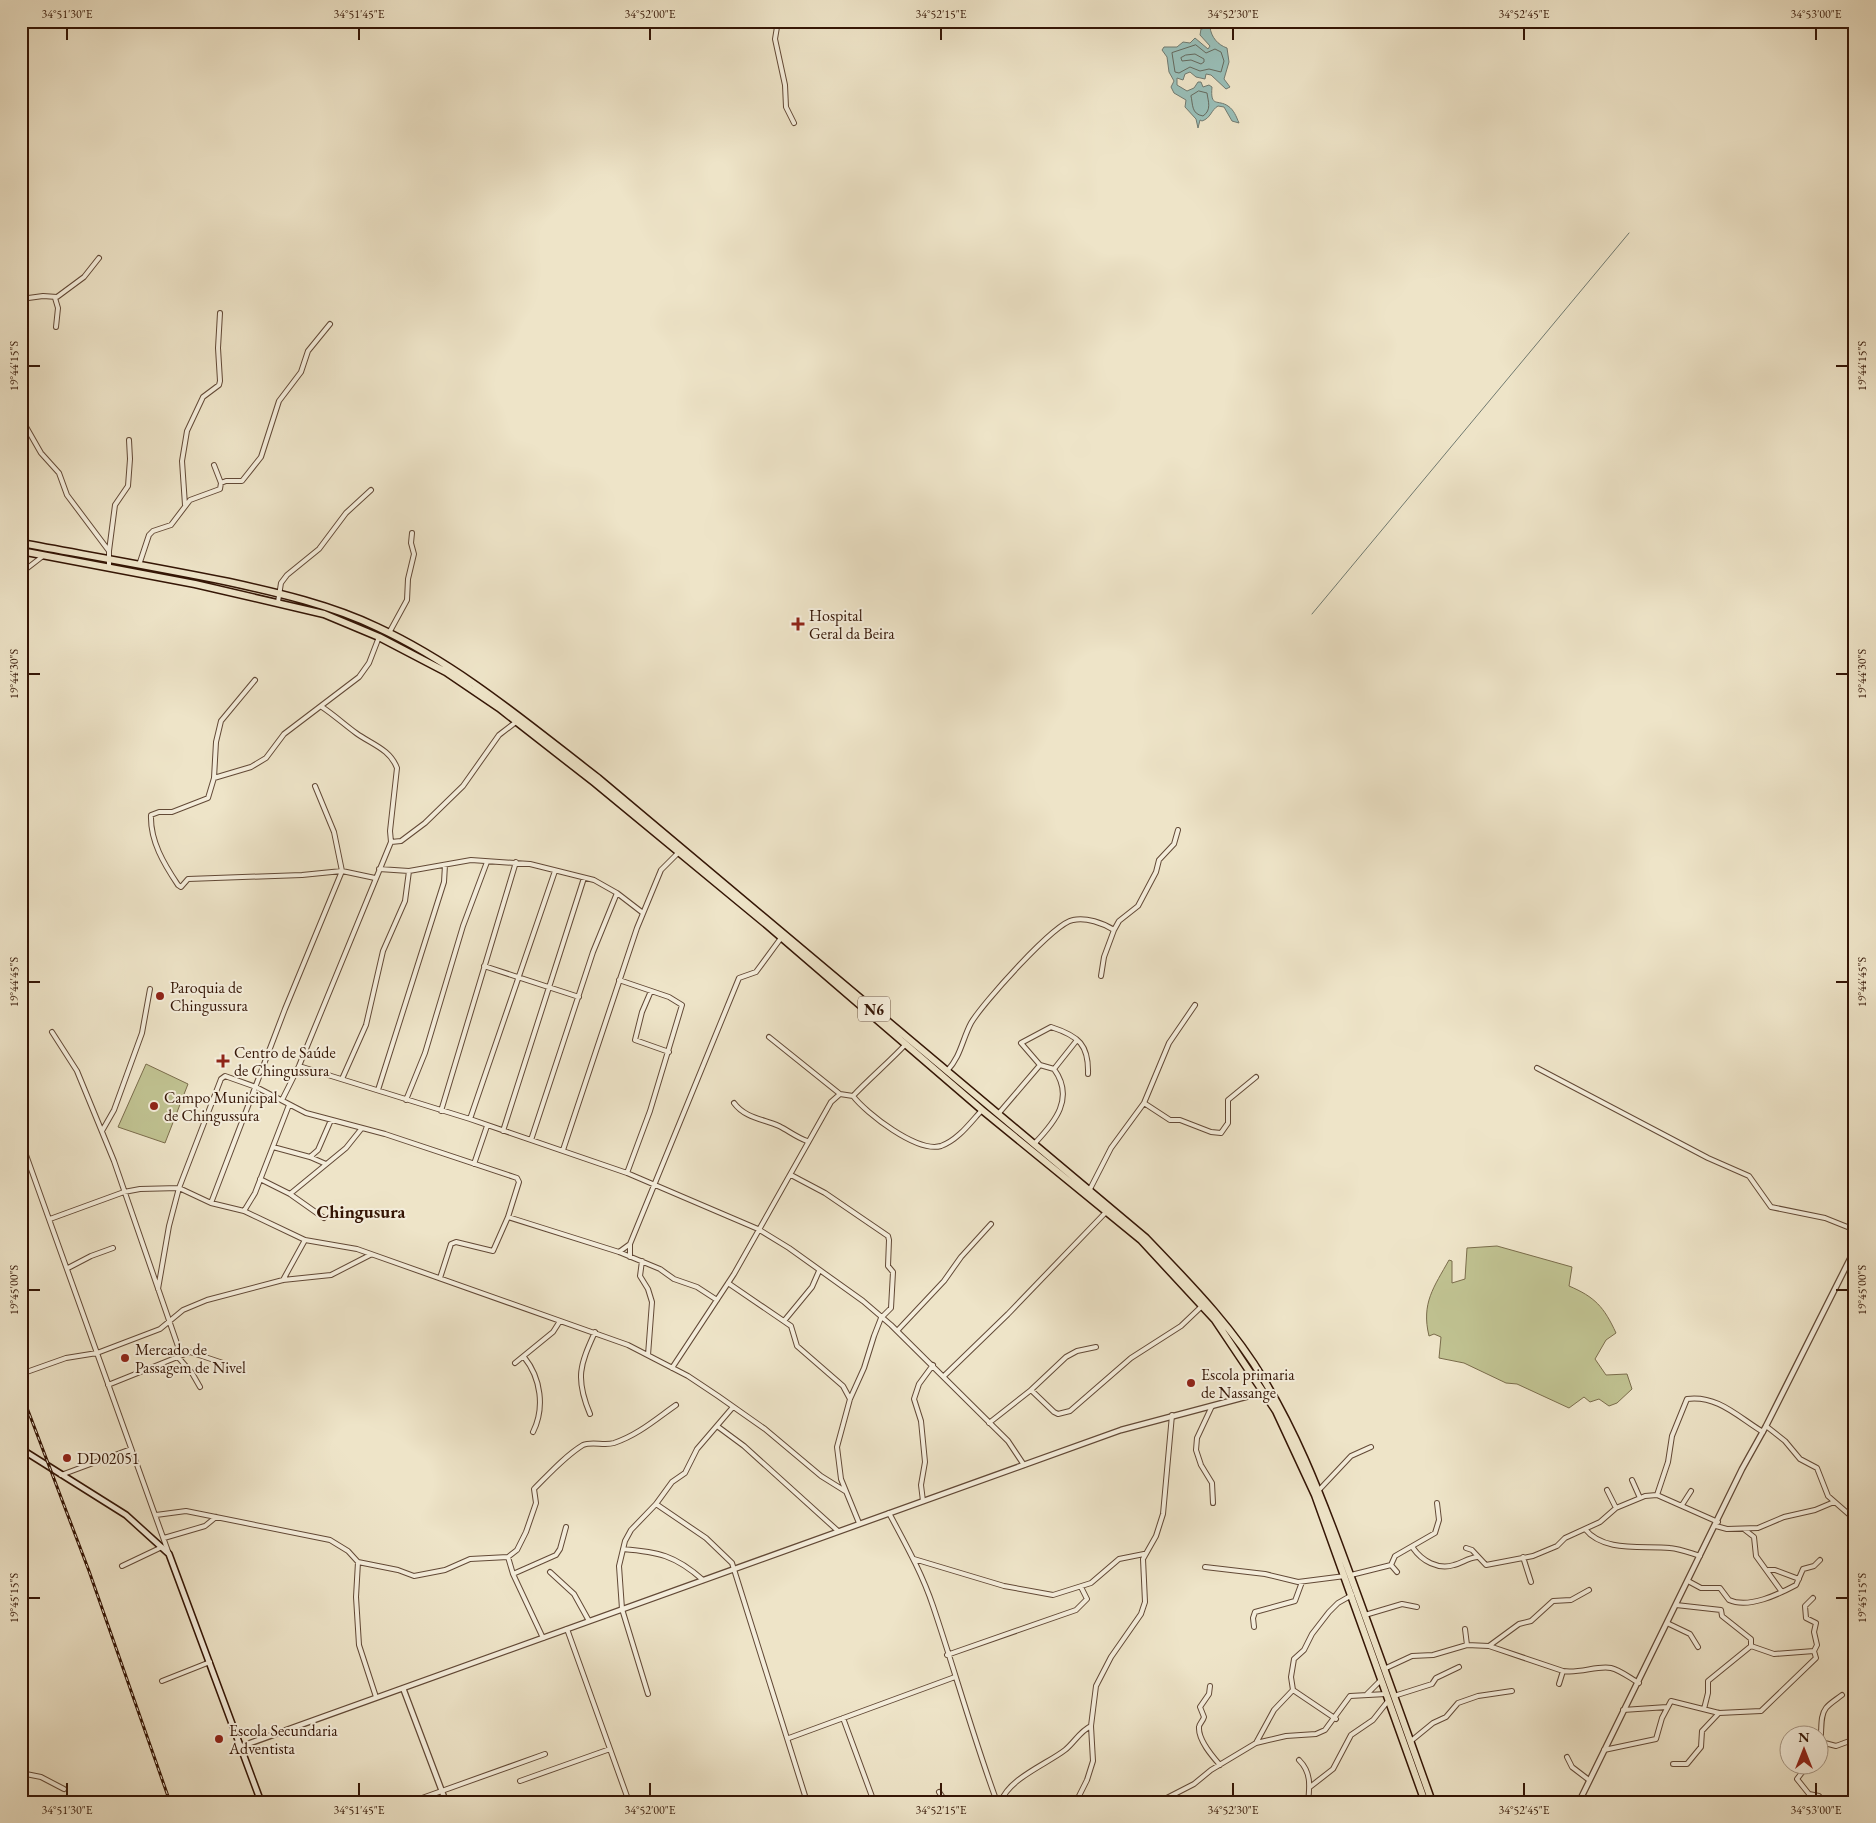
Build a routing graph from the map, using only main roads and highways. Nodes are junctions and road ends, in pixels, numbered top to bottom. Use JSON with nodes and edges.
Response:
{"nodes":[{"id":1,"x":21,"y":543,"type":"edge"},
{"id":2,"x":21,"y":551,"type":"edge"},
{"id":3,"x":1089,"y":1192,"type":"junction"},
{"id":4,"x":21,"y":1449,"type":"edge"},
{"id":5,"x":1348,"y":1575,"type":"junction"},
{"id":6,"x":261,"y":1802,"type":"edge"},
{"id":7,"x":1425,"y":1802,"type":"edge"},
{"id":8,"x":1432,"y":1802,"type":"edge"}],
"edges":[{"from":1,"to":3,"type":"highway","number":"N6"},
{"from":2,"to":3,"type":"highway","number":"N6"},
{"from":3,"to":5,"type":"highway","number":"N6"},
{"from":3,"to":5,"type":"highway","number":"N6"},
{"from":4,"to":6,"type":"main road"},
{"from":5,"to":7,"type":"highway","number":"N6"},
{"from":5,"to":8,"type":"highway","number":"N6"}]}
